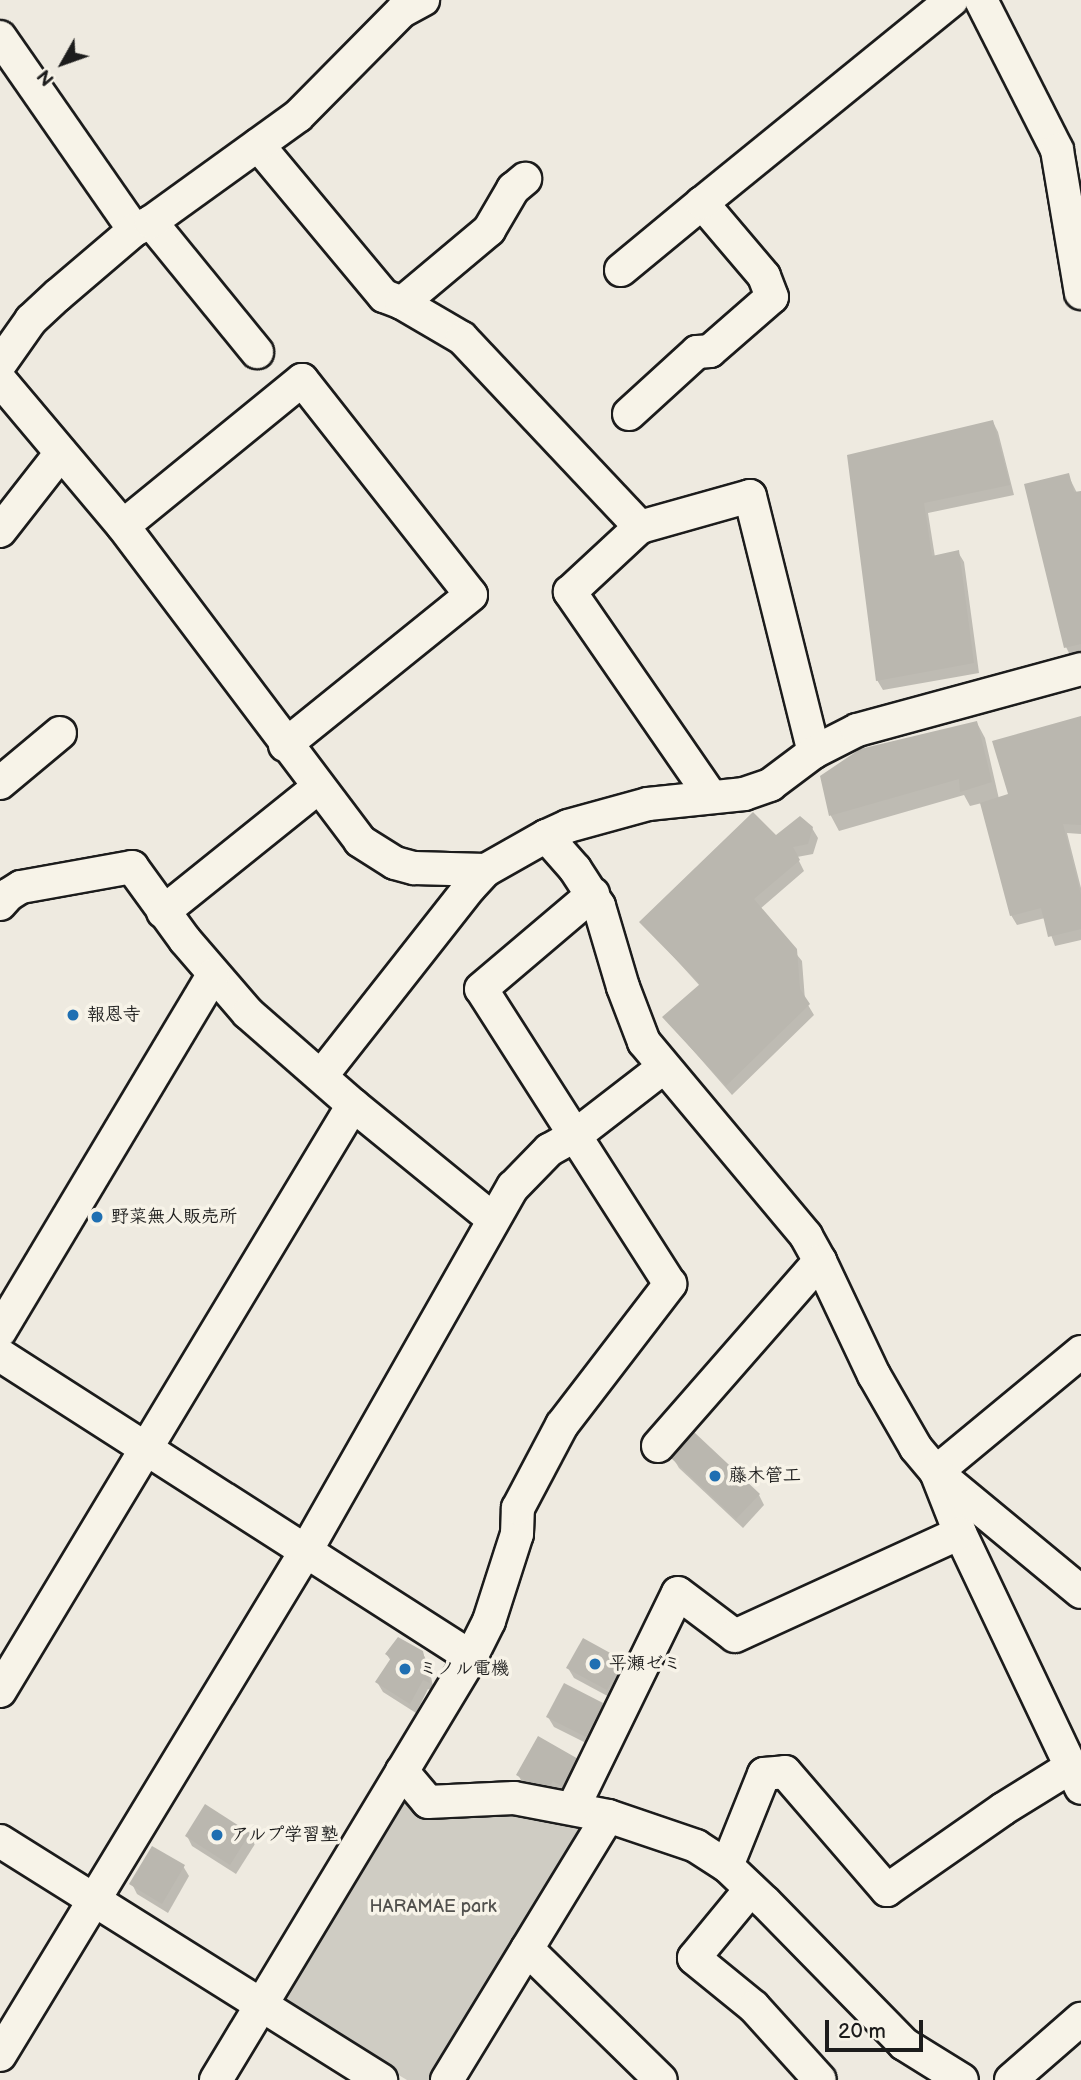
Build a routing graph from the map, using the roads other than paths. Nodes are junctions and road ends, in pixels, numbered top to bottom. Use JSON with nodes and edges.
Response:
{"nodes":[{"id":1,"x":423,"y":0,"type":"edge"},
{"id":2,"x":952,"y":0,"type":"edge"},
{"id":3,"x":981,"y":0,"type":"edge"},
{"id":4,"x":0,"y":37,"type":"edge"},
{"id":5,"x":258,"y":145,"type":"junction"},
{"id":6,"x":525,"y":179,"type":"dead end"},
{"id":7,"x":702,"y":203,"type":"junction"},
{"id":8,"x":142,"y":226,"type":"junction"},
{"id":9,"x":621,"y":270,"type":"dead end"},
{"id":10,"x":1081,"y":293,"type":"edge"},
{"id":11,"x":402,"y":303,"type":"junction"},
{"id":12,"x":257,"y":352,"type":"dead end"},
{"id":13,"x":0,"y":364,"type":"edge"},
{"id":14,"x":0,"y":380,"type":"edge"},
{"id":15,"x":629,"y":414,"type":"dead end"},
{"id":16,"x":61,"y":453,"type":"junction"},
{"id":17,"x":122,"y":526,"type":"junction"},
{"id":18,"x":640,"y":527,"type":"junction"},
{"id":19,"x":0,"y":531,"type":"edge"},
{"id":20,"x":1081,"y":668,"type":"edge"},
{"id":21,"x":60,"y":733,"type":"dead end"},
{"id":22,"x":285,"y":745,"type":"junction"},
{"id":23,"x":814,"y":752,"type":"junction"},
{"id":24,"x":0,"y":783,"type":"edge"},
{"id":25,"x":317,"y":788,"type":"junction"},
{"id":26,"x":710,"y":795,"type":"junction"},
{"id":27,"x":546,"y":836,"type":"junction"},
{"id":28,"x":486,"y":870,"type":"junction"},
{"id":29,"x":593,"y":894,"type":"junction"},
{"id":30,"x":3,"y":895,"type":"edge"},
{"id":31,"x":163,"y":912,"type":"junction"},
{"id":32,"x":213,"y":975,"type":"junction"},
{"id":33,"x":664,"y":1067,"type":"junction"},
{"id":34,"x":322,"y":1074,"type":"junction"},
{"id":35,"x":353,"y":1105,"type":"junction"},
{"id":36,"x":576,"y":1135,"type":"junction"},
{"id":37,"x":493,"y":1219,"type":"junction"},
{"id":38,"x":820,"y":1261,"type":"junction"},
{"id":39,"x":0,"y":1331,"type":"edge"},
{"id":40,"x":1081,"y":1352,"type":"edge"},
{"id":41,"x":0,"y":1354,"type":"edge"},
{"id":42,"x":659,"y":1446,"type":"dead end"},
{"id":43,"x":148,"y":1447,"type":"junction"},
{"id":44,"x":936,"y":1472,"type":"junction"},
{"id":45,"x":960,"y":1533,"type":"junction"},
{"id":46,"x":307,"y":1549,"type":"junction"},
{"id":47,"x":1081,"y":1591,"type":"edge"},
{"id":48,"x":471,"y":1657,"type":"junction"},
{"id":49,"x":0,"y":1691,"type":"edge"},
{"id":50,"x":402,"y":1771,"type":"junction"},
{"id":51,"x":1076,"y":1777,"type":"edge"},
{"id":52,"x":572,"y":1808,"type":"junction"},
{"id":53,"x":608,"y":1816,"type":"junction"},
{"id":54,"x":0,"y":1841,"type":"edge"},
{"id":55,"x":727,"y":1866,"type":"junction"},
{"id":56,"x":750,"y":1890,"type":"junction"},
{"id":57,"x":95,"y":1899,"type":"junction"},
{"id":58,"x":527,"y":1949,"type":"junction"},
{"id":59,"x":261,"y":2006,"type":"junction"},
{"id":60,"x":1081,"y":2019,"type":"edge"},
{"id":61,"x":0,"y":2055,"type":"edge"},
{"id":62,"x":216,"y":2080,"type":"edge"},
{"id":63,"x":381,"y":2080,"type":"edge"},
{"id":64,"x":447,"y":2080,"type":"edge"},
{"id":65,"x":661,"y":2080,"type":"edge"},
{"id":66,"x":820,"y":2080,"type":"edge"},
{"id":67,"x":962,"y":2080,"type":"edge"},
{"id":68,"x":1011,"y":2080,"type":"edge"}],
"edges":[{"from":1,"to":5,"type":"street"},
{"from":2,"to":7,"type":"street"},
{"from":3,"to":10,"type":"street"},
{"from":4,"to":8,"type":"street"},
{"from":5,"to":8,"type":"street"},
{"from":5,"to":11,"type":"street"},
{"from":6,"to":11,"type":"street"},
{"from":7,"to":9,"type":"street"},
{"from":7,"to":15,"type":"street"},
{"from":8,"to":12,"type":"street"},
{"from":8,"to":13,"type":"street"},
{"from":11,"to":18,"type":"street"},
{"from":14,"to":16,"type":"street"},
{"from":16,"to":17,"type":"street"},
{"from":16,"to":19,"type":"street"},
{"from":17,"to":22,"type":"street"},
{"from":17,"to":22,"type":"street"},
{"from":18,"to":23,"type":"street"},
{"from":18,"to":26,"type":"street"},
{"from":20,"to":23,"type":"street"},
{"from":21,"to":24,"type":"street"},
{"from":22,"to":25,"type":"street"},
{"from":23,"to":26,"type":"street"},
{"from":25,"to":28,"type":"street"},
{"from":25,"to":31,"type":"street"},
{"from":26,"to":27,"type":"street"},
{"from":27,"to":28,"type":"street"},
{"from":27,"to":29,"type":"street"},
{"from":28,"to":34,"type":"street"},
{"from":29,"to":33,"type":"street"},
{"from":29,"to":36,"type":"street"},
{"from":30,"to":31,"type":"street"},
{"from":31,"to":32,"type":"street"},
{"from":32,"to":34,"type":"street"},
{"from":32,"to":39,"type":"street"},
{"from":33,"to":36,"type":"street"},
{"from":33,"to":38,"type":"street"},
{"from":34,"to":35,"type":"street"},
{"from":35,"to":37,"type":"street"},
{"from":35,"to":43,"type":"street"},
{"from":36,"to":37,"type":"street"},
{"from":36,"to":48,"type":"street"},
{"from":37,"to":46,"type":"street"},
{"from":38,"to":42,"type":"street"},
{"from":38,"to":44,"type":"street"},
{"from":40,"to":44,"type":"street"},
{"from":41,"to":43,"type":"street"},
{"from":43,"to":46,"type":"street"},
{"from":43,"to":49,"type":"street"},
{"from":44,"to":45,"type":"street"},
{"from":44,"to":47,"type":"street"},
{"from":45,"to":51,"type":"street"},
{"from":45,"to":52,"type":"street"},
{"from":46,"to":48,"type":"street"},
{"from":46,"to":57,"type":"street"},
{"from":48,"to":50,"type":"street"},
{"from":50,"to":52,"type":"street"},
{"from":50,"to":59,"type":"street"},
{"from":51,"to":55,"type":"street"},
{"from":52,"to":53,"type":"street"},
{"from":53,"to":55,"type":"street"},
{"from":53,"to":58,"type":"street"},
{"from":54,"to":57,"type":"street"},
{"from":55,"to":56,"type":"street"},
{"from":56,"to":66,"type":"street"},
{"from":56,"to":67,"type":"street"},
{"from":57,"to":59,"type":"street"},
{"from":57,"to":61,"type":"street"},
{"from":58,"to":64,"type":"street"},
{"from":58,"to":65,"type":"street"},
{"from":59,"to":62,"type":"street"},
{"from":59,"to":63,"type":"street"},
{"from":60,"to":68,"type":"street"}]}
